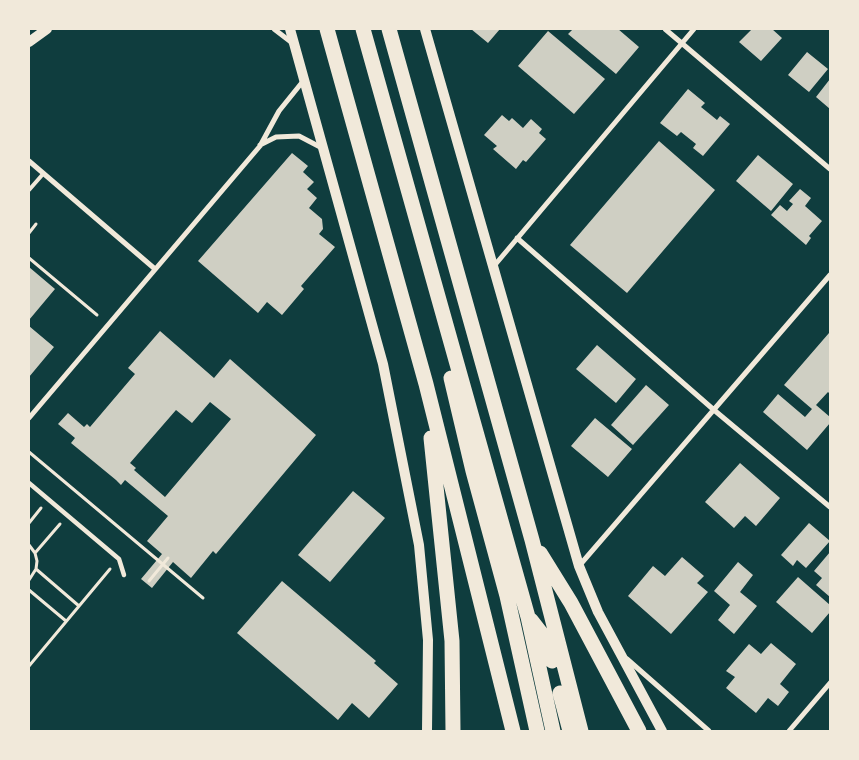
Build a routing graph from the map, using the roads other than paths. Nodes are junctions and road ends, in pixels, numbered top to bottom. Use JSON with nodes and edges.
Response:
{"nodes":[{"id":1,"x":47,"y":29,"type":"edge"},
{"id":2,"x":274,"y":29,"type":"edge"},
{"id":3,"x":290,"y":29,"type":"edge"},
{"id":4,"x":327,"y":29,"type":"edge"},
{"id":5,"x":363,"y":29,"type":"edge"},
{"id":6,"x":389,"y":29,"type":"edge"},
{"id":7,"x":425,"y":29,"type":"edge"},
{"id":8,"x":666,"y":29,"type":"edge"},
{"id":9,"x":694,"y":29,"type":"edge"},
{"id":10,"x":29,"y":42,"type":"edge"},
{"id":11,"x":682,"y":43,"type":"junction"},
{"id":12,"x":295,"y":45,"type":"junction"},
{"id":13,"x":305,"y":78,"type":"junction"},
{"id":14,"x":260,"y":146,"type":"junction"},
{"id":15,"x":324,"y":149,"type":"junction"},
{"id":16,"x":398,"y":155,"type":"junction"},
{"id":17,"x":29,"y":162,"type":"edge"},
{"id":18,"x":830,"y":168,"type":"edge"},
{"id":19,"x":43,"y":174,"type":"junction"},
{"id":20,"x":29,"y":190,"type":"edge"},
{"id":21,"x":517,"y":238,"type":"junction"},
{"id":22,"x":494,"y":267,"type":"junction"},
{"id":23,"x":155,"y":269,"type":"junction"},
{"id":24,"x":830,"y":275,"type":"edge"},
{"id":25,"x":426,"y":384,"type":"junction"},
{"id":26,"x":714,"y":410,"type":"junction"},
{"id":27,"x":29,"y":418,"type":"edge"},
{"id":28,"x":29,"y":483,"type":"edge"},
{"id":29,"x":830,"y":507,"type":"edge"},
{"id":30,"x":532,"y":540,"type":"junction"},
{"id":31,"x":579,"y":566,"type":"junction"},
{"id":32,"x":124,"y":575,"type":"dead end"},
{"id":33,"x":528,"y":617,"type":"junction"},
{"id":34,"x":622,"y":655,"type":"junction"},
{"id":35,"x":830,"y":683,"type":"edge"},
{"id":36,"x":427,"y":731,"type":"edge"},
{"id":37,"x":453,"y":731,"type":"edge"},
{"id":38,"x":513,"y":731,"type":"edge"},
{"id":39,"x":537,"y":731,"type":"edge"},
{"id":40,"x":553,"y":731,"type":"edge"},
{"id":41,"x":570,"y":731,"type":"edge"},
{"id":42,"x":581,"y":731,"type":"edge"},
{"id":43,"x":638,"y":731,"type":"edge"},
{"id":44,"x":662,"y":731,"type":"edge"},
{"id":45,"x":709,"y":731,"type":"edge"},
{"id":46,"x":789,"y":731,"type":"edge"}],
"edges":[{"from":1,"to":10,"type":"main road"},
{"from":2,"to":12,"type":"street"},
{"from":3,"to":12,"type":"main road"},
{"from":4,"to":25,"type":"highway"},
{"from":5,"to":16,"type":"highway"},
{"from":6,"to":30,"type":"highway"},
{"from":7,"to":22,"type":"main road"},
{"from":8,"to":11,"type":"street"},
{"from":9,"to":11,"type":"street"},
{"from":11,"to":18,"type":"street"},
{"from":11,"to":21,"type":"street"},
{"from":12,"to":13,"type":"main road"},
{"from":13,"to":14,"type":"street"},
{"from":13,"to":15,"type":"main road"},
{"from":14,"to":15,"type":"street"},
{"from":14,"to":23,"type":"street"},
{"from":15,"to":36,"type":"main road"},
{"from":16,"to":33,"type":"highway"},
{"from":16,"to":39,"type":"highway"},
{"from":17,"to":19,"type":"street"},
{"from":19,"to":20,"type":"lane"},
{"from":19,"to":23,"type":"street"},
{"from":21,"to":22,"type":"street"},
{"from":21,"to":26,"type":"street"},
{"from":22,"to":31,"type":"main road"},
{"from":23,"to":27,"type":"street"},
{"from":24,"to":26,"type":"street"},
{"from":25,"to":37,"type":"highway"},
{"from":25,"to":38,"type":"highway"},
{"from":26,"to":29,"type":"street"},
{"from":26,"to":31,"type":"street"},
{"from":28,"to":32,"type":"street"},
{"from":30,"to":42,"type":"highway"},
{"from":30,"to":43,"type":"highway"},
{"from":31,"to":34,"type":"main road"},
{"from":33,"to":40,"type":"highway"},
{"from":33,"to":41,"type":"highway"},
{"from":34,"to":44,"type":"main road"},
{"from":34,"to":45,"type":"street"},
{"from":35,"to":46,"type":"street"}]}
